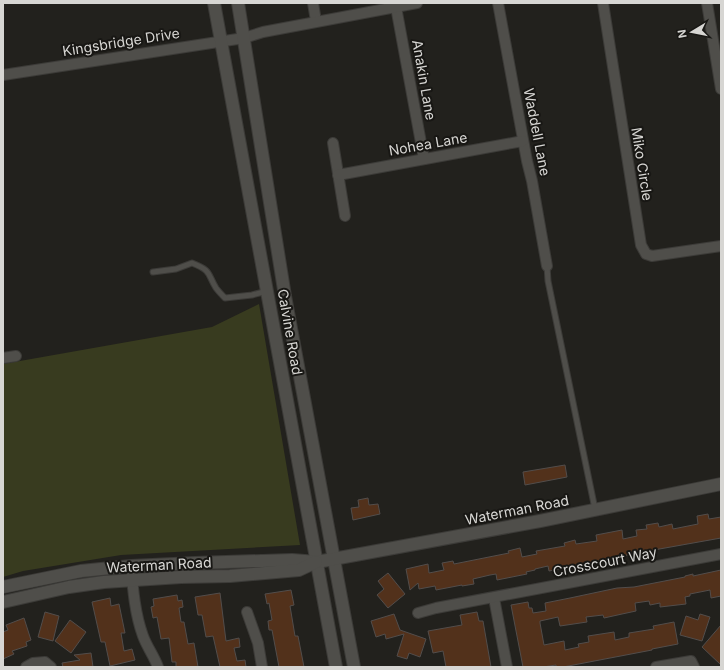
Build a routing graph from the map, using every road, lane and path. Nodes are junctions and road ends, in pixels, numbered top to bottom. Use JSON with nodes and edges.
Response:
{"nodes":[{"id":1,"x":214,"y":3,"type":"edge"},
{"id":2,"x":238,"y":3,"type":"edge"},
{"id":3,"x":313,"y":3,"type":"edge"},
{"id":4,"x":417,"y":3,"type":"edge"},
{"id":5,"x":498,"y":3,"type":"edge"},
{"id":6,"x":603,"y":3,"type":"edge"},
{"id":7,"x":707,"y":3,"type":"edge"},
{"id":8,"x":396,"y":7,"type":"junction"},
{"id":9,"x":316,"y":22,"type":"junction"},
{"id":10,"x":244,"y":38,"type":"junction"},
{"id":11,"x":221,"y":41,"type":"junction"},
{"id":12,"x":3,"y":75,"type":"edge"},
{"id":13,"x":721,"y":89,"type":"edge"},
{"id":14,"x":523,"y":141,"type":"junction"},
{"id":15,"x":333,"y":143,"type":"dead end"},
{"id":16,"x":424,"y":159,"type":"junction"},
{"id":17,"x":338,"y":175,"type":"junction"},
{"id":18,"x":345,"y":216,"type":"dead end"},
{"id":19,"x":721,"y":246,"type":"edge"},
{"id":20,"x":547,"y":266,"type":"joint"},
{"id":21,"x":153,"y":272,"type":"dead end"},
{"id":22,"x":267,"y":291,"type":"junction"},
{"id":23,"x":16,"y":356,"type":"dead end"},
{"id":24,"x":3,"y":358,"type":"edge"},
{"id":25,"x":721,"y":484,"type":"edge"},
{"id":26,"x":595,"y":510,"type":"junction"},
{"id":27,"x":721,"y":554,"type":"edge"},
{"id":28,"x":334,"y":559,"type":"junction"},
{"id":29,"x":317,"y":562,"type":"junction"},
{"id":30,"x":131,"y":566,"type":"junction"},
{"id":31,"x":132,"y":580,"type":"junction"},
{"id":32,"x":3,"y":587,"type":"edge"},
{"id":33,"x":494,"y":598,"type":"junction"},
{"id":34,"x":3,"y":602,"type":"edge"},
{"id":35,"x":247,"y":612,"type":"dead end"},
{"id":36,"x":418,"y":613,"type":"dead end"},
{"id":37,"x":26,"y":667,"type":"edge"},
{"id":38,"x":51,"y":667,"type":"edge"},
{"id":39,"x":158,"y":667,"type":"edge"},
{"id":40,"x":262,"y":667,"type":"edge"},
{"id":41,"x":336,"y":667,"type":"edge"},
{"id":42,"x":354,"y":667,"type":"edge"},
{"id":43,"x":507,"y":667,"type":"edge"},
{"id":44,"x":656,"y":667,"type":"edge"},
{"id":45,"x":694,"y":667,"type":"edge"}],
"edges":[{"from":1,"to":11,"type":"main road","name":"Calvine Road"},
{"from":2,"to":10,"type":"main road","name":"Calvine Road"},
{"from":3,"to":9,"type":"street"},
{"from":4,"to":8,"type":"street","name":"Kingsbridge Drive"},
{"from":5,"to":14,"type":"street","name":"Waddell Lane"},
{"from":6,"to":19,"type":"street","name":"Miko Circle"},
{"from":7,"to":13,"type":"street"},
{"from":8,"to":9,"type":"street","name":"Kingsbridge Drive"},
{"from":8,"to":16,"type":"street","name":"Anakin Lane"},
{"from":9,"to":10,"type":"street","name":"Kingsbridge Drive"},
{"from":10,"to":11,"type":"street","name":"Kingsbridge Drive"},
{"from":10,"to":28,"type":"main road","name":"Calvine Road"},
{"from":11,"to":12,"type":"street","name":"Kingsbridge Drive"},
{"from":11,"to":22,"type":"main road","name":"Calvine Road"},
{"from":14,"to":16,"type":"street","name":"Nohea Lane"},
{"from":14,"to":20,"type":"street","name":"Waddell Lane"},
{"from":15,"to":17,"type":"street"},
{"from":16,"to":17,"type":"street","name":"Nohea Lane"},
{"from":17,"to":18,"type":"street"},
{"from":20,"to":26,"type":"lane"},
{"from":21,"to":22,"type":"lane"},
{"from":22,"to":29,"type":"main road","name":"Calvine Road"},
{"from":23,"to":24,"type":"street"},
{"from":25,"to":26,"type":"main road","name":"Waterman Road"},
{"from":26,"to":28,"type":"main road","name":"Waterman Road"},
{"from":27,"to":33,"type":"street","name":"Crosscourt Way"},
{"from":28,"to":29,"type":"main road","name":"Waterman Road"},
{"from":28,"to":42,"type":"main road","name":"Calvine Road"},
{"from":29,"to":30,"type":"main road","name":"Waterman Road"},
{"from":29,"to":31,"type":"main road","name":"Waterman Road"},
{"from":29,"to":41,"type":"main road","name":"Calvine Road"},
{"from":30,"to":31,"type":"street"},
{"from":30,"to":32,"type":"main road","name":"Waterman Road"},
{"from":31,"to":34,"type":"main road","name":"Waterman Road"},
{"from":31,"to":39,"type":"street"},
{"from":33,"to":36,"type":"street","name":"Crosscourt Way"},
{"from":33,"to":43,"type":"street"},
{"from":35,"to":40,"type":"street"},
{"from":37,"to":38,"type":"street"},
{"from":44,"to":45,"type":"street"}]}
